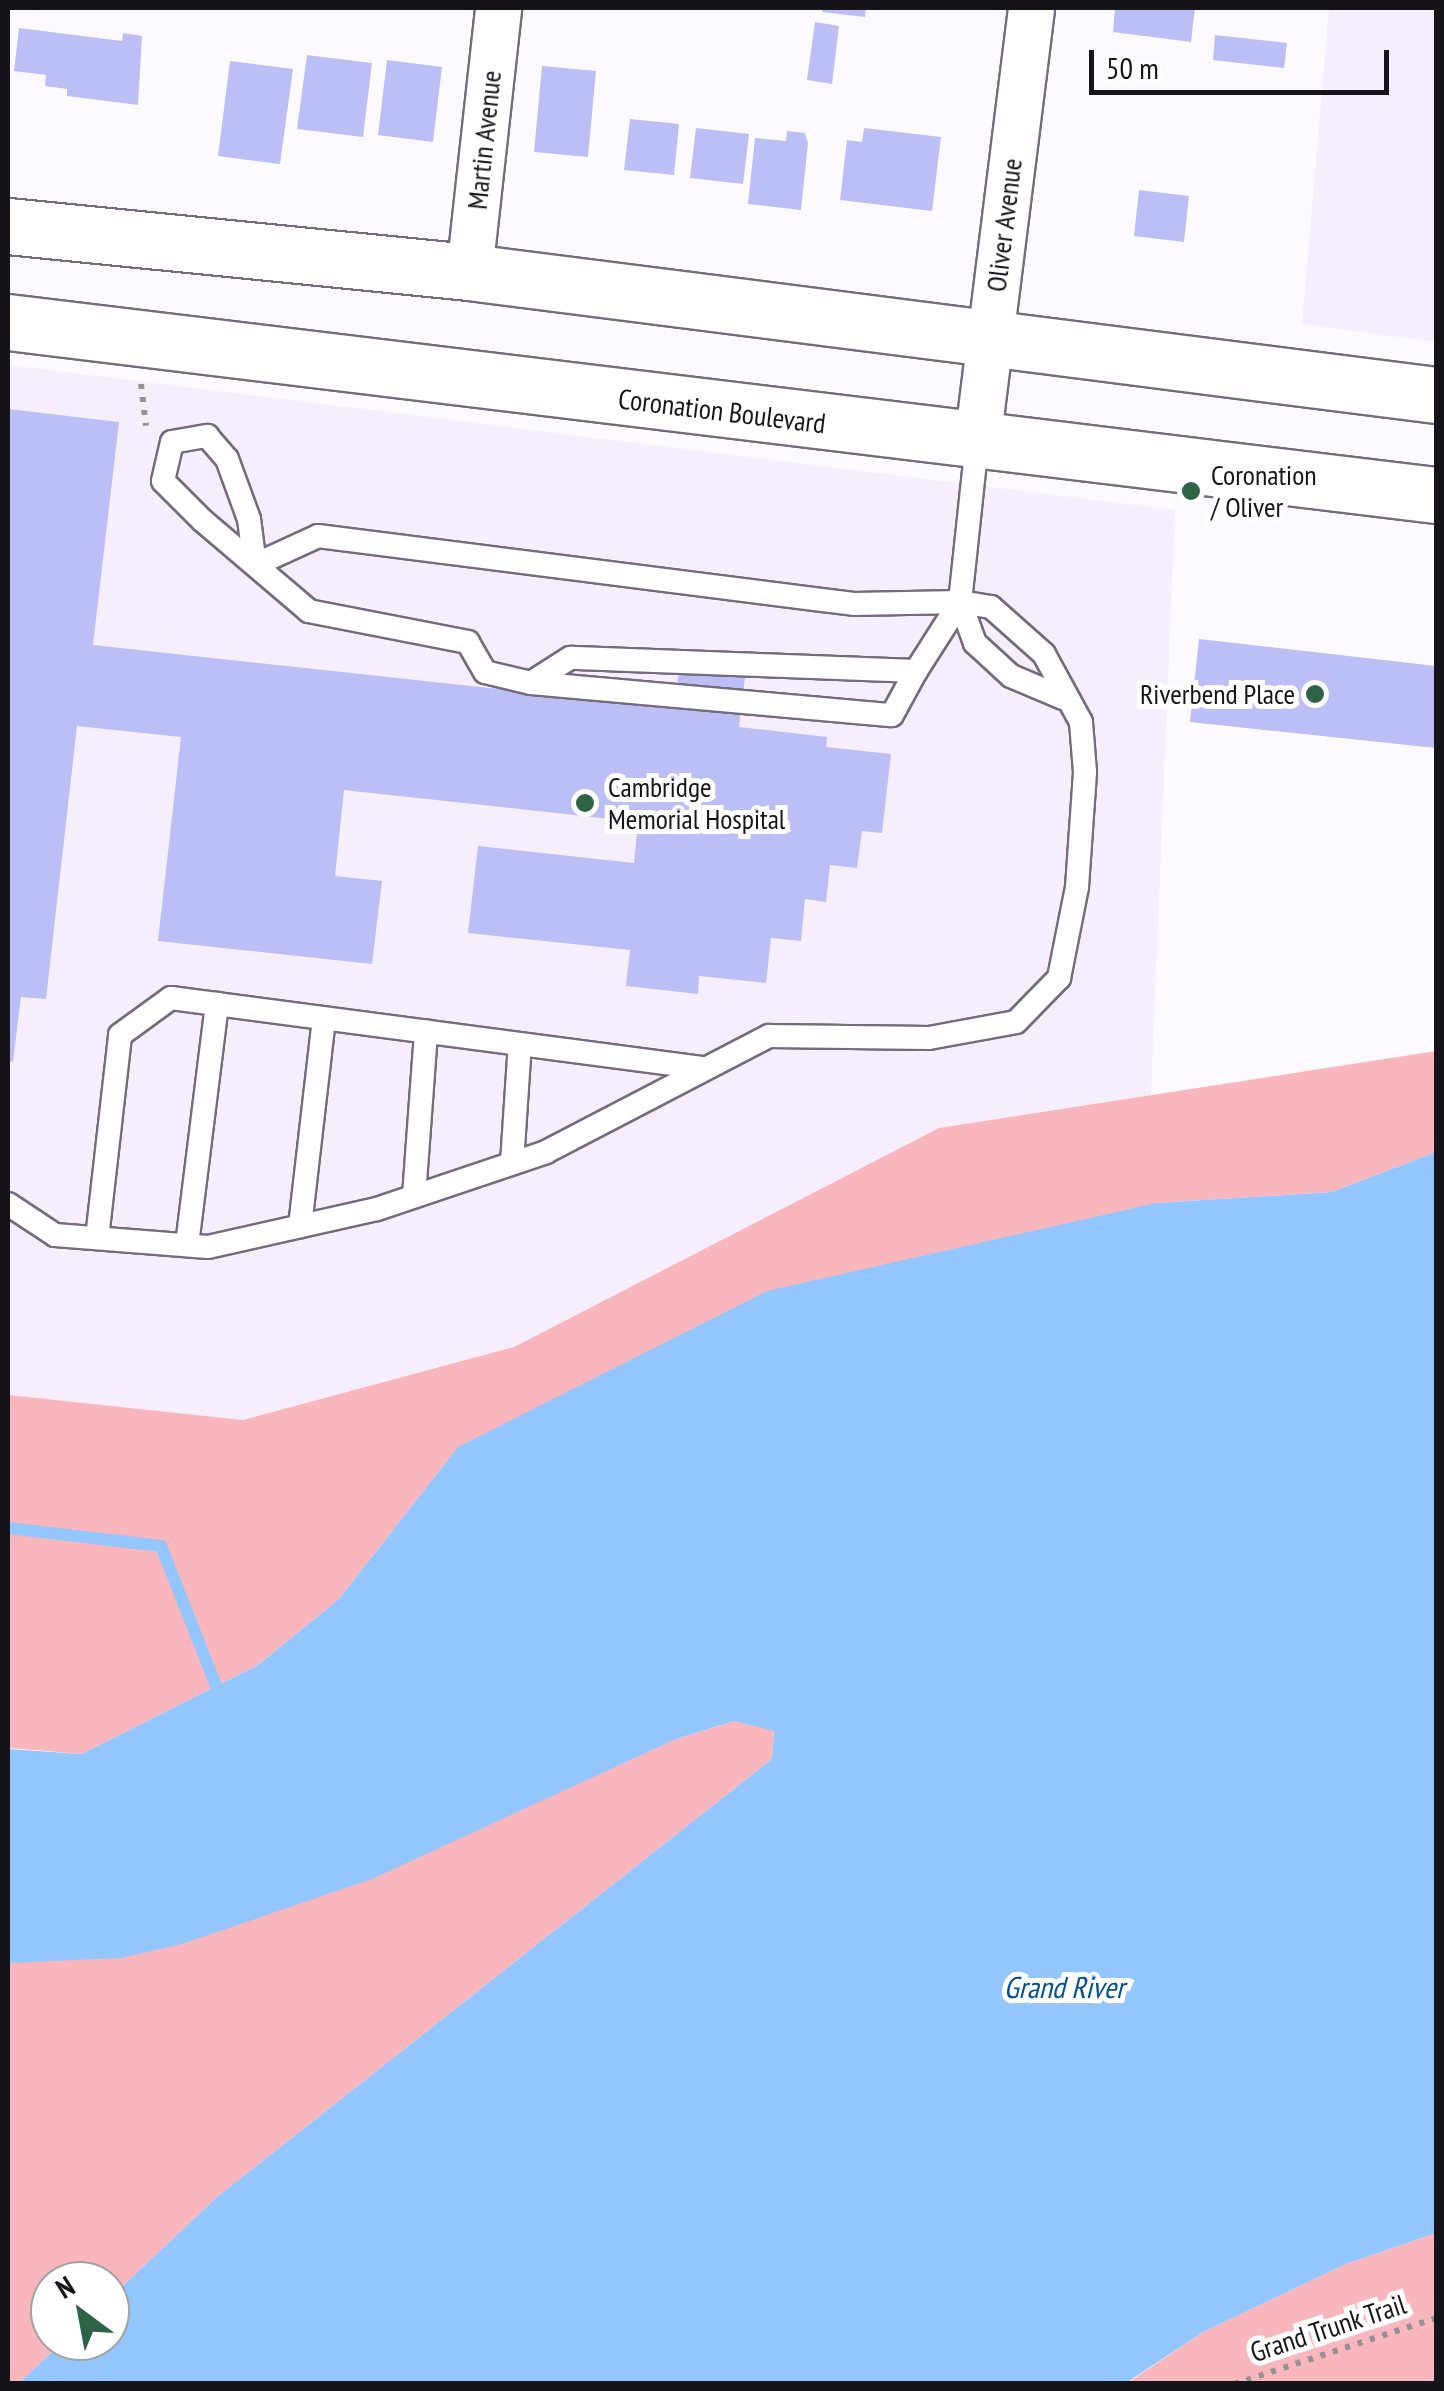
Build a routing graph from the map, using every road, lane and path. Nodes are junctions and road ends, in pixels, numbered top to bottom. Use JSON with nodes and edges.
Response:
{"nodes":[{"id":1,"x":498,"y":8,"type":"edge"},
{"id":2,"x":1031,"y":8,"type":"edge"},
{"id":3,"x":8,"y":226,"type":"edge"},
{"id":4,"x":469,"y":272,"type":"junction"},
{"id":5,"x":8,"y":322,"type":"edge"},
{"id":6,"x":990,"y":336,"type":"junction"},
{"id":7,"x":143,"y":368,"type":"dead end"},
{"id":8,"x":1436,"y":395,"type":"edge"},
{"id":9,"x":148,"y":432,"type":"dead end"},
{"id":10,"x":977,"y":442,"type":"junction"},
{"id":11,"x":1436,"y":495,"type":"edge"},
{"id":12,"x":256,"y":565,"type":"junction"},
{"id":13,"x":960,"y":602,"type":"junction"},
{"id":14,"x":916,"y":671,"type":"junction"},
{"id":15,"x":530,"y":683,"type":"junction"},
{"id":16,"x":1063,"y":698,"type":"junction"},
{"id":17,"x":217,"y":1004,"type":"junction"},
{"id":18,"x":324,"y":1018,"type":"junction"},
{"id":19,"x":426,"y":1031,"type":"junction"},
{"id":20,"x":520,"y":1044,"type":"junction"},
{"id":21,"x":703,"y":1068,"type":"junction"},
{"id":22,"x":512,"y":1163,"type":"junction"},
{"id":23,"x":414,"y":1196,"type":"junction"},
{"id":24,"x":8,"y":1204,"type":"edge"},
{"id":25,"x":300,"y":1226,"type":"junction"},
{"id":26,"x":98,"y":1238,"type":"junction"},
{"id":27,"x":186,"y":1245,"type":"junction"},
{"id":28,"x":1436,"y":2318,"type":"edge"},
{"id":29,"x":1234,"y":2384,"type":"edge"}],
"edges":[{"from":1,"to":4,"type":"street","name":"Martin Avenue"},
{"from":2,"to":6,"type":"street","name":"Oliver Avenue"},
{"from":3,"to":4,"type":"main road"},
{"from":4,"to":6,"type":"main road"},
{"from":5,"to":10,"type":"main road","name":"Coronation Boulevard"},
{"from":6,"to":8,"type":"main road"},
{"from":6,"to":10,"type":"street","name":"Oliver Avenue"},
{"from":7,"to":9,"type":"path"},
{"from":10,"to":11,"type":"main road","name":"Coronation Boulevard"},
{"from":10,"to":13,"type":"lane"},
{"from":12,"to":12,"type":"lane"},
{"from":12,"to":13,"type":"lane"},
{"from":12,"to":15,"type":"lane"},
{"from":13,"to":14,"type":"lane"},
{"from":13,"to":16,"type":"lane"},
{"from":13,"to":16,"type":"lane"},
{"from":14,"to":15,"type":"lane"},
{"from":14,"to":15,"type":"lane"},
{"from":16,"to":21,"type":"lane"},
{"from":17,"to":18,"type":"lane"},
{"from":17,"to":26,"type":"lane"},
{"from":17,"to":27,"type":"lane"},
{"from":18,"to":19,"type":"lane"},
{"from":18,"to":25,"type":"lane"},
{"from":19,"to":20,"type":"lane"},
{"from":19,"to":23,"type":"lane"},
{"from":20,"to":21,"type":"lane"},
{"from":20,"to":22,"type":"lane"},
{"from":21,"to":22,"type":"lane"},
{"from":22,"to":23,"type":"lane"},
{"from":23,"to":25,"type":"lane"},
{"from":24,"to":26,"type":"lane"},
{"from":25,"to":27,"type":"lane"},
{"from":26,"to":27,"type":"lane"},
{"from":28,"to":29,"type":"path","name":"Grand Trunk Trail"}]}
